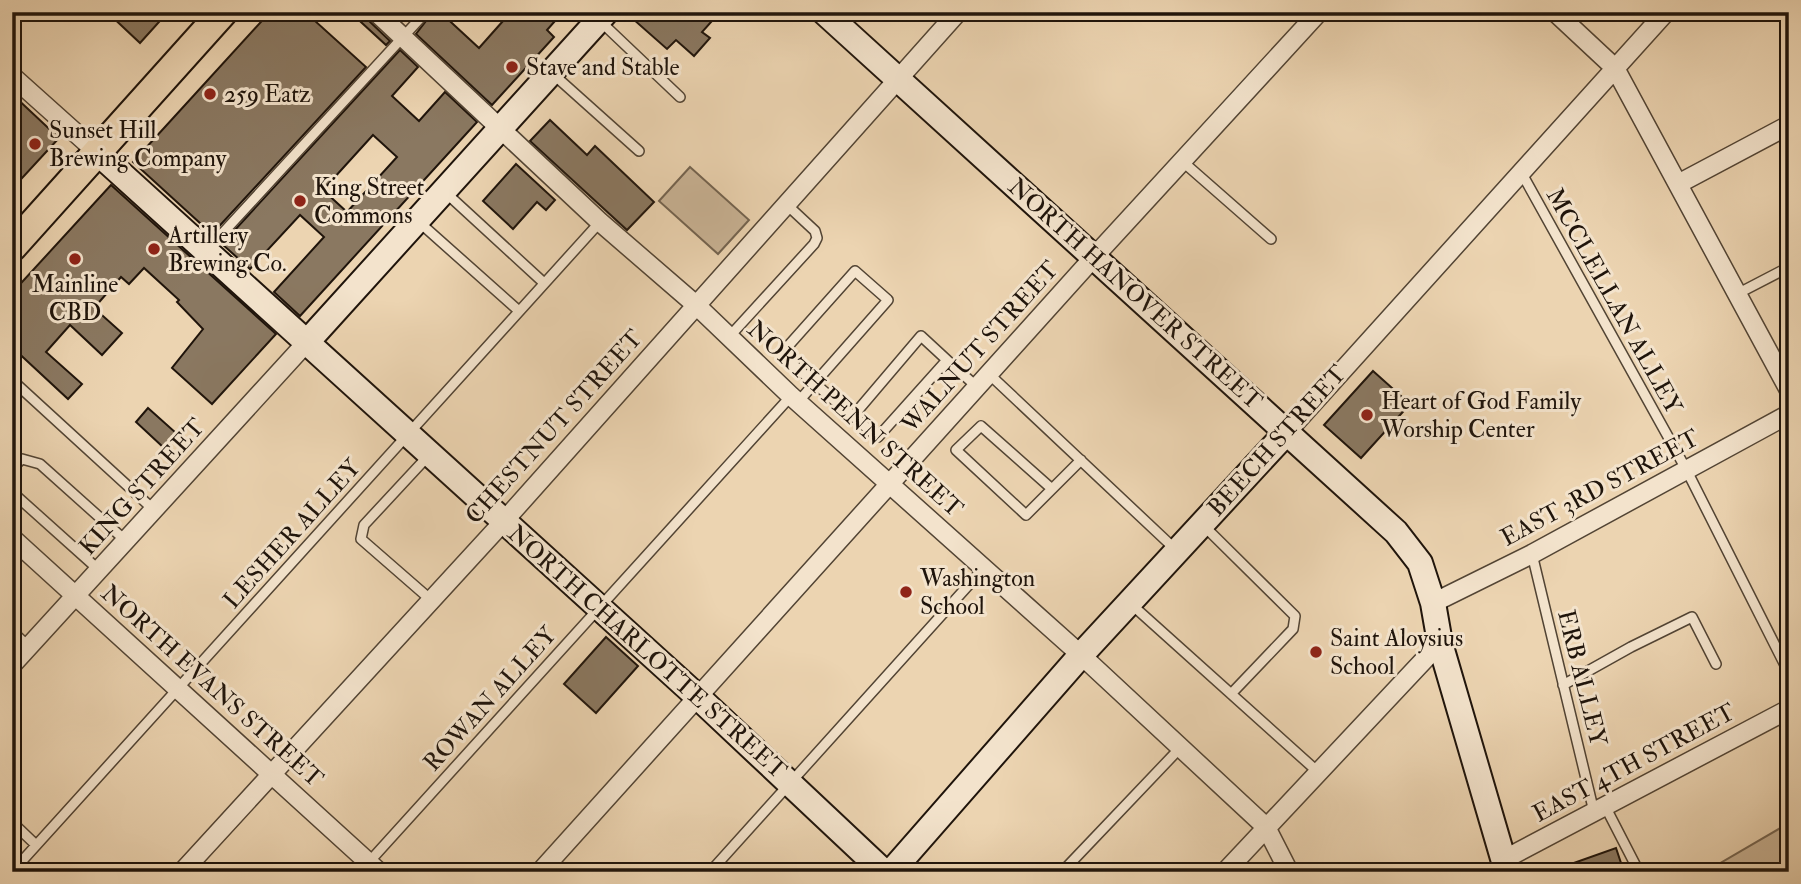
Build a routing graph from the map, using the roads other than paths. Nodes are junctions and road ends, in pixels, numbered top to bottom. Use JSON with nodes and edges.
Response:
{"nodes":[{"id":1,"x":223,"y":12,"type":"edge"},
{"id":2,"x":376,"y":12,"type":"edge"},
{"id":3,"x":426,"y":12,"type":"edge"},
{"id":4,"x":824,"y":12,"type":"edge"},
{"id":5,"x":958,"y":12,"type":"edge"},
{"id":6,"x":1319,"y":12,"type":"edge"},
{"id":7,"x":1555,"y":12,"type":"edge"},
{"id":8,"x":1665,"y":12,"type":"edge"},
{"id":9,"x":603,"y":16,"type":"edge"},
{"id":10,"x":403,"y":37,"type":"junction"},
{"id":11,"x":1615,"y":68,"type":"junction"},
{"id":12,"x":552,"y":73,"type":"junction"},
{"id":13,"x":12,"y":76,"type":"edge"},
{"id":14,"x":897,"y":78,"type":"junction"},
{"id":15,"x":680,"y":97,"type":"dead end"},
{"id":16,"x":1789,"y":125,"type":"edge"},
{"id":17,"x":502,"y":129,"type":"junction"},
{"id":18,"x":639,"y":151,"type":"dead end"},
{"id":19,"x":98,"y":153,"type":"junction"},
{"id":20,"x":1182,"y":161,"type":"junction"},
{"id":21,"x":1521,"y":172,"type":"junction"},
{"id":22,"x":1678,"y":184,"type":"junction"},
{"id":23,"x":445,"y":192,"type":"junction"},
{"id":24,"x":786,"y":203,"type":"junction"},
{"id":25,"x":418,"y":221,"type":"junction"},
{"id":26,"x":600,"y":222,"type":"junction"},
{"id":27,"x":1271,"y":239,"type":"dead end"},
{"id":28,"x":12,"y":247,"type":"edge"},
{"id":29,"x":207,"y":250,"type":"junction"},
{"id":30,"x":1094,"y":257,"type":"junction"},
{"id":31,"x":1789,"y":267,"type":"edge"},
{"id":32,"x":544,"y":283,"type":"junction"},
{"id":33,"x":1737,"y":294,"type":"junction"},
{"id":34,"x":696,"y":305,"type":"junction"},
{"id":35,"x":519,"y":312,"type":"junction"},
{"id":36,"x":729,"y":337,"type":"junction"},
{"id":37,"x":307,"y":342,"type":"junction"},
{"id":38,"x":947,"y":360,"type":"junction"},
{"id":39,"x":12,"y":380,"type":"edge"},
{"id":40,"x":983,"y":380,"type":"junction"},
{"id":41,"x":815,"y":384,"type":"junction"},
{"id":42,"x":1789,"y":390,"type":"edge"},
{"id":43,"x":794,"y":399,"type":"junction"},
{"id":44,"x":1789,"y":414,"type":"edge"},
{"id":45,"x":853,"y":416,"type":"junction"},
{"id":46,"x":1287,"y":432,"type":"junction"},
{"id":47,"x":409,"y":433,"type":"junction"},
{"id":48,"x":430,"y":453,"type":"junction"},
{"id":49,"x":1081,"y":460,"type":"junction"},
{"id":50,"x":12,"y":467,"type":"edge"},
{"id":51,"x":1686,"y":469,"type":"junction"},
{"id":52,"x":890,"y":483,"type":"junction"},
{"id":53,"x":1052,"y":489,"type":"junction"},
{"id":54,"x":12,"y":492,"type":"edge"},
{"id":55,"x":154,"y":510,"type":"junction"},
{"id":56,"x":503,"y":521,"type":"junction"},
{"id":57,"x":1202,"y":524,"type":"junction"},
{"id":58,"x":12,"y":538,"type":"edge"},
{"id":59,"x":126,"y":541,"type":"junction"},
{"id":60,"x":1177,"y":551,"type":"junction"},
{"id":61,"x":1532,"y":554,"type":"junction"},
{"id":62,"x":983,"y":569,"type":"junction"},
{"id":63,"x":99,"y":570,"type":"junction"},
{"id":64,"x":76,"y":596,"type":"junction"},
{"id":65,"x":431,"y":600,"type":"junction"},
{"id":66,"x":1130,"y":603,"type":"junction"},
{"id":67,"x":1433,"y":603,"type":"junction"},
{"id":68,"x":598,"y":608,"type":"junction"},
{"id":69,"x":12,"y":631,"type":"edge"},
{"id":70,"x":1440,"y":643,"type":"junction"},
{"id":71,"x":29,"y":647,"type":"junction"},
{"id":72,"x":1082,"y":655,"type":"junction"},
{"id":73,"x":1716,"y":664,"type":"dead end"},
{"id":74,"x":12,"y":665,"type":"edge"},
{"id":75,"x":1789,"y":673,"type":"edge"},
{"id":76,"x":1563,"y":685,"type":"junction"},
{"id":77,"x":178,"y":688,"type":"junction"},
{"id":78,"x":1231,"y":694,"type":"junction"},
{"id":79,"x":699,"y":698,"type":"junction"},
{"id":80,"x":1789,"y":709,"type":"edge"},
{"id":81,"x":1181,"y":747,"type":"junction"},
{"id":82,"x":1318,"y":772,"type":"junction"},
{"id":83,"x":272,"y":773,"type":"junction"},
{"id":84,"x":790,"y":783,"type":"junction"},
{"id":85,"x":1600,"y":809,"type":"junction"},
{"id":86,"x":12,"y":822,"type":"edge"},
{"id":87,"x":1266,"y":827,"type":"junction"},
{"id":88,"x":36,"y":845,"type":"junction"},
{"id":89,"x":1505,"y":866,"type":"edge"},
{"id":90,"x":369,"y":868,"type":"edge"},
{"id":91,"x":12,"y":872,"type":"edge"},
{"id":92,"x":182,"y":872,"type":"edge"},
{"id":93,"x":540,"y":872,"type":"edge"},
{"id":94,"x":710,"y":872,"type":"edge"},
{"id":95,"x":884,"y":872,"type":"edge"},
{"id":96,"x":891,"y":872,"type":"edge"},
{"id":97,"x":1062,"y":872,"type":"edge"},
{"id":98,"x":1225,"y":872,"type":"edge"},
{"id":99,"x":1289,"y":872,"type":"edge"},
{"id":100,"x":1639,"y":872,"type":"edge"}],
"edges":[{"from":1,"to":19,"type":"main road"},
{"from":2,"to":10,"type":"street","name":"NORTH PENN STREET"},
{"from":3,"to":10,"type":"lane"},
{"from":4,"to":14,"type":"street","name":"NORTH HANOVER STREET"},
{"from":5,"to":14,"type":"street","name":"CHESTNUT STREET"},
{"from":6,"to":20,"type":"street","name":"WALNUT STREET"},
{"from":7,"to":11,"type":"street"},
{"from":8,"to":11,"type":"street","name":"BEECH STREET"},
{"from":9,"to":12,"type":"street"},
{"from":9,"to":15,"type":"lane"},
{"from":10,"to":17,"type":"street","name":"NORTH PENN STREET"},
{"from":10,"to":29,"type":"lane"},
{"from":11,"to":21,"type":"street","name":"BEECH STREET"},
{"from":11,"to":22,"type":"street"},
{"from":12,"to":17,"type":"street"},
{"from":12,"to":18,"type":"lane"},
{"from":13,"to":19,"type":"street"},
{"from":14,"to":24,"type":"street","name":"CHESTNUT STREET"},
{"from":14,"to":30,"type":"street","name":"NORTH HANOVER STREET"},
{"from":16,"to":22,"type":"street"},
{"from":17,"to":23,"type":"street"},
{"from":17,"to":26,"type":"street","name":"NORTH PENN STREET"},
{"from":19,"to":28,"type":"main road"},
{"from":19,"to":29,"type":"street"},
{"from":20,"to":27,"type":"lane"},
{"from":20,"to":30,"type":"street","name":"WALNUT STREET"},
{"from":21,"to":46,"type":"street","name":"BEECH STREET"},
{"from":21,"to":51,"type":"lane","name":"MCCLELLAN ALLEY"},
{"from":22,"to":33,"type":"street"},
{"from":23,"to":25,"type":"street"},
{"from":23,"to":32,"type":"lane"},
{"from":24,"to":34,"type":"street","name":"CHESTNUT STREET"},
{"from":24,"to":36,"type":"lane"},
{"from":25,"to":35,"type":"lane"},
{"from":25,"to":37,"type":"street"},
{"from":26,"to":32,"type":"lane","name":"LESHER ALLEY"},
{"from":26,"to":34,"type":"street","name":"NORTH PENN STREET"},
{"from":29,"to":37,"type":"street"},
{"from":30,"to":40,"type":"street","name":"WALNUT STREET"},
{"from":30,"to":46,"type":"street","name":"NORTH HANOVER STREET"},
{"from":31,"to":33,"type":"lane"},
{"from":32,"to":35,"type":"lane","name":"LESHER ALLEY"},
{"from":33,"to":42,"type":"street"},
{"from":34,"to":36,"type":"street","name":"NORTH PENN STREET"},
{"from":34,"to":56,"type":"street","name":"CHESTNUT STREET"},
{"from":35,"to":47,"type":"lane","name":"LESHER ALLEY"},
{"from":36,"to":43,"type":"street","name":"NORTH PENN STREET"},
{"from":37,"to":47,"type":"street","name":"NORTH CHARLOTTE STREET"},
{"from":37,"to":55,"type":"street","name":"KING STREET"},
{"from":38,"to":40,"type":"lane"},
{"from":38,"to":45,"type":"lane"},
{"from":38,"to":45,"type":"lane"},
{"from":39,"to":55,"type":"lane"},
{"from":40,"to":49,"type":"lane"},
{"from":40,"to":52,"type":"street","name":"WALNUT STREET"},
{"from":41,"to":41,"type":"lane","name":"ROWAN ALLEY"},
{"from":41,"to":43,"type":"lane","name":"ROWAN ALLEY"},
{"from":41,"to":45,"type":"lane"},
{"from":43,"to":52,"type":"street","name":"NORTH PENN STREET"},
{"from":43,"to":68,"type":"lane","name":"ROWAN ALLEY"},
{"from":44,"to":51,"type":"street","name":"EAST 3RD STREET"},
{"from":46,"to":57,"type":"street","name":"BEECH STREET"},
{"from":46,"to":67,"type":"street","name":"NORTH HANOVER STREET"},
{"from":47,"to":48,"type":"street","name":"NORTH CHARLOTTE STREET"},
{"from":47,"to":77,"type":"lane","name":"LESHER ALLEY"},
{"from":48,"to":56,"type":"street","name":"NORTH CHARLOTTE STREET"},
{"from":48,"to":65,"type":"lane"},
{"from":49,"to":53,"type":"lane"},
{"from":49,"to":60,"type":"lane"},
{"from":50,"to":59,"type":"lane"},
{"from":51,"to":61,"type":"street","name":"EAST 3RD STREET"},
{"from":51,"to":75,"type":"lane","name":"MCCLELLAN ALLEY"},
{"from":52,"to":62,"type":"street","name":"NORTH PENN STREET"},
{"from":52,"to":79,"type":"street","name":"WALNUT STREET"},
{"from":53,"to":53,"type":"lane"},
{"from":54,"to":63,"type":"lane"},
{"from":55,"to":59,"type":"street","name":"KING STREET"},
{"from":56,"to":65,"type":"street","name":"CHESTNUT STREET"},
{"from":56,"to":68,"type":"street","name":"NORTH CHARLOTTE STREET"},
{"from":57,"to":60,"type":"street","name":"BEECH STREET"},
{"from":57,"to":78,"type":"lane"},
{"from":58,"to":64,"type":"street","name":"NORTH EVANS STREET"},
{"from":59,"to":63,"type":"street","name":"KING STREET"},
{"from":60,"to":66,"type":"street","name":"BEECH STREET"},
{"from":61,"to":67,"type":"street","name":"EAST 3RD STREET"},
{"from":61,"to":76,"type":"lane","name":"ERB ALLEY"},
{"from":62,"to":72,"type":"street","name":"NORTH PENN STREET"},
{"from":62,"to":84,"type":"lane"},
{"from":63,"to":64,"type":"street","name":"KING STREET"},
{"from":64,"to":71,"type":"street","name":"KING STREET"},
{"from":64,"to":77,"type":"street","name":"NORTH EVANS STREET"},
{"from":65,"to":83,"type":"street","name":"CHESTNUT STREET"},
{"from":66,"to":72,"type":"street","name":"BEECH STREET"},
{"from":66,"to":78,"type":"lane"},
{"from":67,"to":70,"type":"street","name":"NORTH HANOVER STREET"},
{"from":68,"to":79,"type":"street","name":"NORTH CHARLOTTE STREET"},
{"from":68,"to":90,"type":"lane","name":"ROWAN ALLEY"},
{"from":69,"to":71,"type":"lane"},
{"from":70,"to":82,"type":"street"},
{"from":70,"to":89,"type":"street","name":"NORTH HANOVER STREET"},
{"from":71,"to":74,"type":"street","name":"KING STREET"},
{"from":72,"to":81,"type":"street","name":"NORTH PENN STREET"},
{"from":72,"to":96,"type":"street","name":"BEECH STREET"},
{"from":73,"to":76,"type":"lane"},
{"from":76,"to":85,"type":"lane","name":"ERB ALLEY"},
{"from":77,"to":83,"type":"street","name":"NORTH EVANS STREET"},
{"from":77,"to":88,"type":"lane","name":"LESHER ALLEY"},
{"from":78,"to":82,"type":"lane"},
{"from":79,"to":84,"type":"street","name":"NORTH CHARLOTTE STREET"},
{"from":79,"to":93,"type":"street","name":"WALNUT STREET"},
{"from":80,"to":85,"type":"street","name":"EAST 4TH STREET"},
{"from":81,"to":87,"type":"street","name":"NORTH PENN STREET"},
{"from":81,"to":97,"type":"lane"},
{"from":82,"to":87,"type":"street"},
{"from":83,"to":90,"type":"street","name":"NORTH EVANS STREET"},
{"from":83,"to":92,"type":"street","name":"CHESTNUT STREET"},
{"from":84,"to":94,"type":"lane"},
{"from":84,"to":95,"type":"street","name":"NORTH CHARLOTTE STREET"},
{"from":85,"to":89,"type":"street","name":"EAST 4TH STREET"},
{"from":85,"to":100,"type":"lane","name":"ERB ALLEY"},
{"from":86,"to":88,"type":"lane"},
{"from":87,"to":98,"type":"street"},
{"from":87,"to":99,"type":"street","name":"NORTH PENN STREET"},
{"from":88,"to":91,"type":"lane","name":"LESHER ALLEY"}]}
